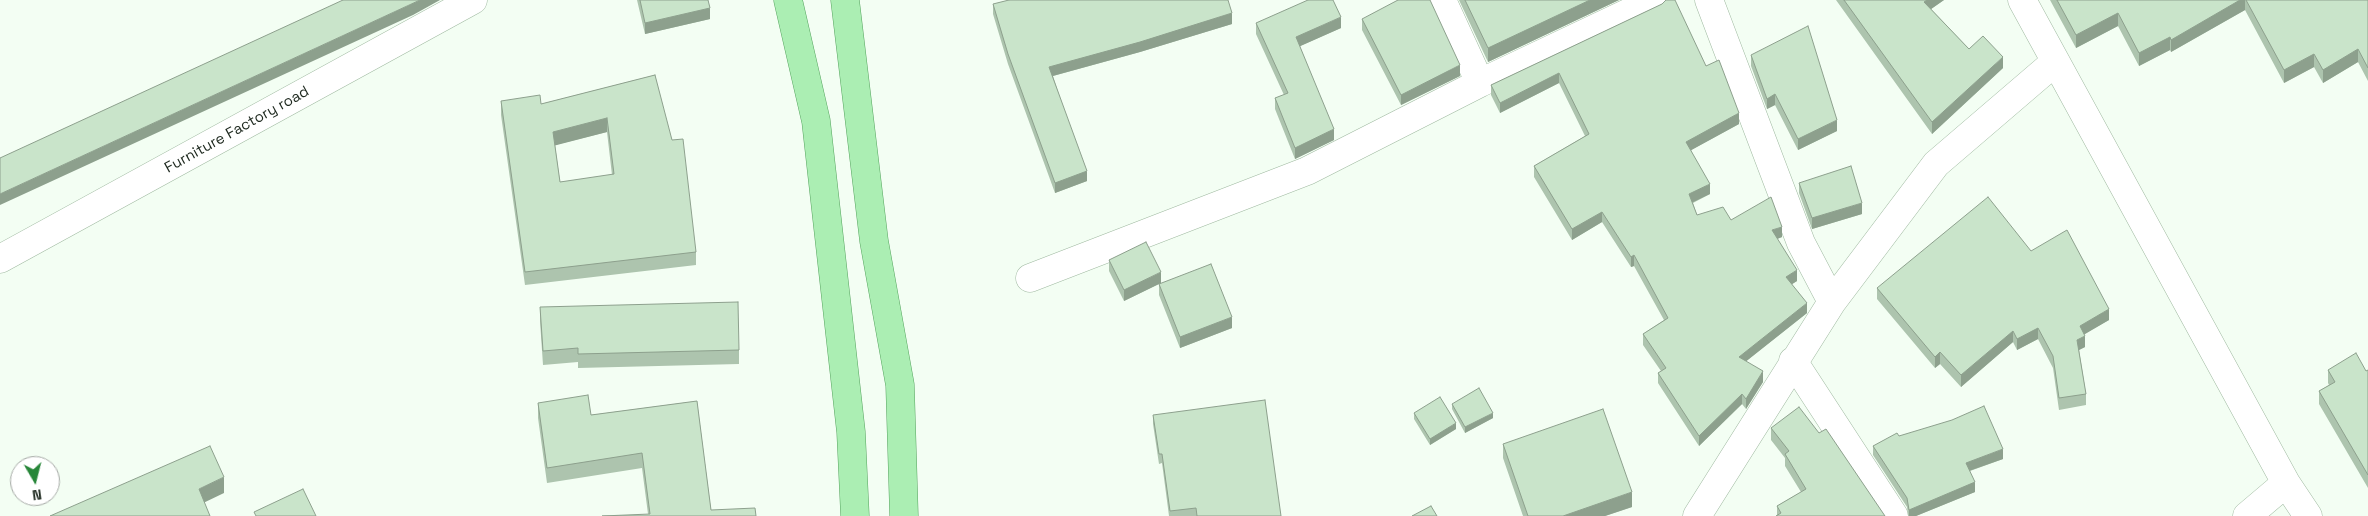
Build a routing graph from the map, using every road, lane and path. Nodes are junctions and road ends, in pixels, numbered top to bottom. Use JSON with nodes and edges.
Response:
{"nodes":[{"id":1,"x":473,"y":0,"type":"edge"},
{"id":2,"x":788,"y":0,"type":"edge"},
{"id":3,"x":845,"y":0,"type":"edge"},
{"id":4,"x":1442,"y":0,"type":"edge"},
{"id":5,"x":1655,"y":0,"type":"edge"},
{"id":6,"x":1709,"y":0,"type":"edge"},
{"id":7,"x":2022,"y":0,"type":"edge"},
{"id":8,"x":2056,"y":62,"type":"junction"},
{"id":9,"x":1480,"y":83,"type":"junction"},
{"id":10,"x":0,"y":260,"type":"edge"},
{"id":11,"x":1030,"y":278,"type":"dead end"},
{"id":12,"x":1832,"y":302,"type":"junction"},
{"id":13,"x":1793,"y":362,"type":"junction"},
{"id":14,"x":2286,"y":483,"type":"junction"},
{"id":15,"x":855,"y":516,"type":"edge"},
{"id":16,"x":904,"y":516,"type":"edge"},
{"id":17,"x":1697,"y":516,"type":"edge"},
{"id":18,"x":1894,"y":516,"type":"edge"},
{"id":19,"x":2247,"y":516,"type":"edge"},
{"id":20,"x":2308,"y":516,"type":"edge"}],
"edges":[{"from":1,"to":10,"type":"street","name":"Furniture Factory road"},
{"from":2,"to":15,"type":"main road"},
{"from":3,"to":16,"type":"main road"},
{"from":4,"to":9,"type":"street"},
{"from":5,"to":9,"type":"street"},
{"from":6,"to":12,"type":"street"},
{"from":7,"to":8,"type":"street"},
{"from":8,"to":12,"type":"street"},
{"from":8,"to":14,"type":"street"},
{"from":9,"to":11,"type":"street"},
{"from":12,"to":13,"type":"street"},
{"from":13,"to":17,"type":"street"},
{"from":13,"to":18,"type":"street"},
{"from":14,"to":19,"type":"street"},
{"from":14,"to":20,"type":"street"}]}
